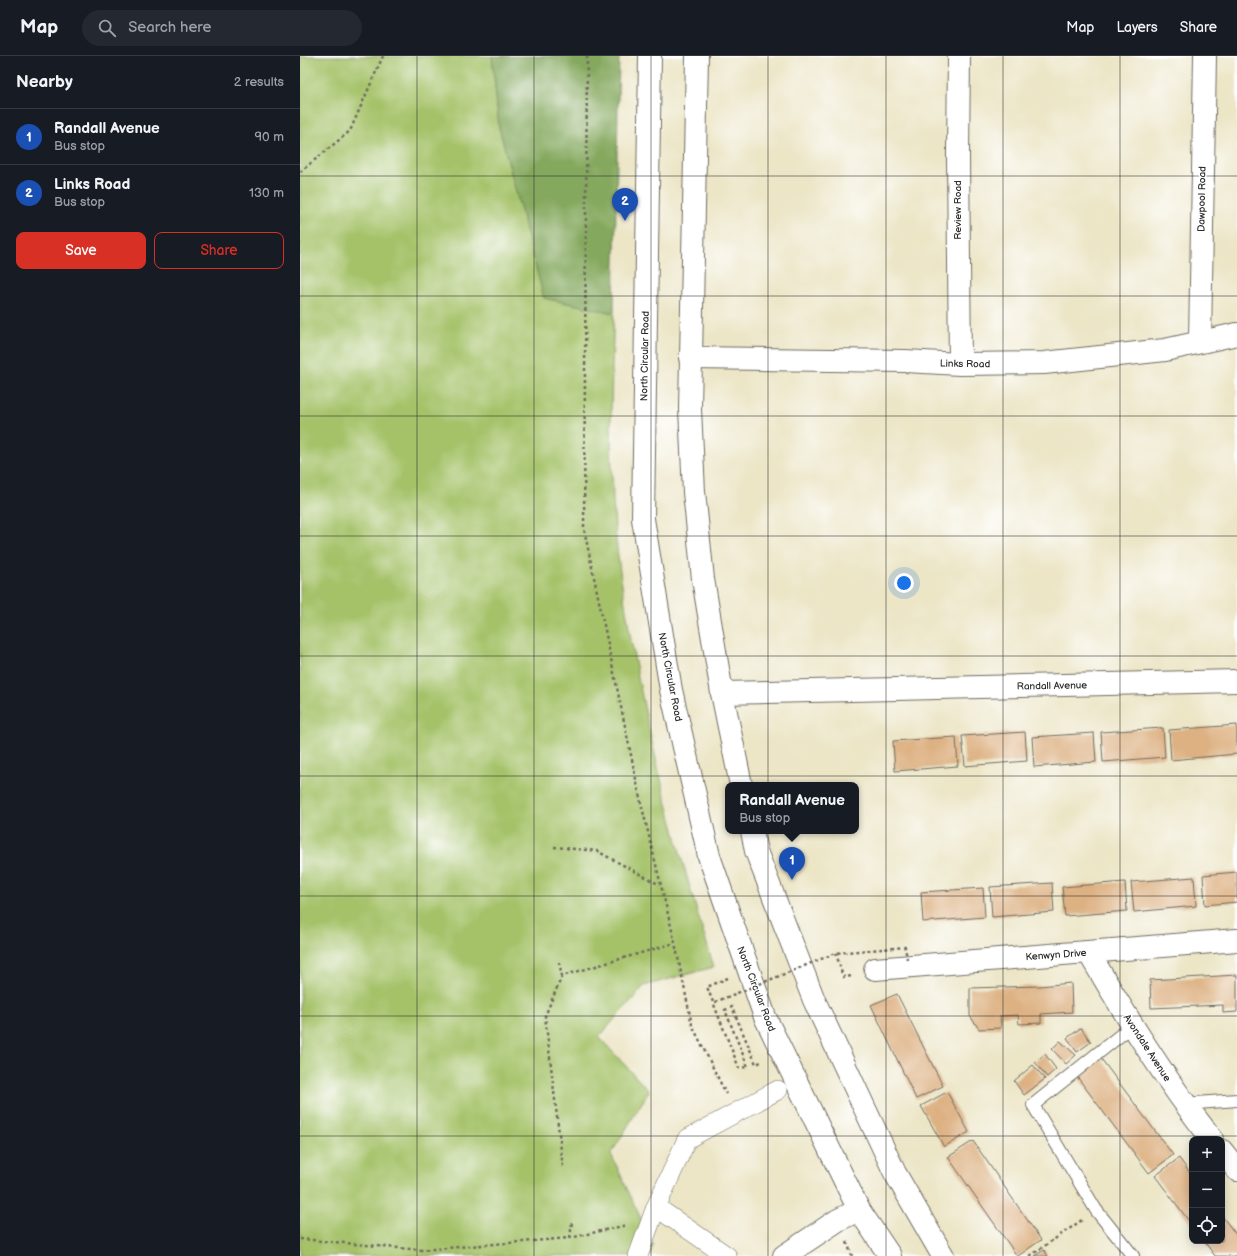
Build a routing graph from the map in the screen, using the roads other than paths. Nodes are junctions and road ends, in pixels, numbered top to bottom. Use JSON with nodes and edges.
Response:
{"nodes":[{"id":1,"x":650,"y":56,"type":"edge"},
{"id":2,"x":697,"y":56,"type":"edge"},
{"id":3,"x":959,"y":56,"type":"edge"},
{"id":4,"x":1205,"y":56,"type":"edge"},
{"id":5,"x":1237,"y":334,"type":"edge"},
{"id":6,"x":1200,"y":341,"type":"junction"},
{"id":7,"x":690,"y":358,"type":"junction"},
{"id":8,"x":960,"y":364,"type":"junction"},
{"id":9,"x":1237,"y":681,"type":"edge"},
{"id":10,"x":722,"y":693,"type":"junction"},
{"id":11,"x":740,"y":782,"type":"edge"},
{"id":12,"x":753,"y":834,"type":"edge"},
{"id":13,"x":1237,"y":940,"type":"edge"},
{"id":14,"x":1089,"y":953,"type":"junction"},
{"id":15,"x":867,"y":972,"type":"road end"},
{"id":16,"x":1132,"y":1026,"type":"junction"},
{"id":17,"x":778,"y":1090,"type":"dead end"},
{"id":18,"x":1237,"y":1100,"type":"edge"},
{"id":19,"x":1184,"y":1104,"type":"junction"},
{"id":20,"x":1210,"y":1136,"type":"edge"},
{"id":21,"x":1225,"y":1155,"type":"edge"},
{"id":22,"x":1237,"y":1170,"type":"edge"},
{"id":23,"x":656,"y":1207,"type":"junction"},
{"id":24,"x":859,"y":1210,"type":"junction"},
{"id":25,"x":638,"y":1256,"type":"edge"},
{"id":26,"x":727,"y":1256,"type":"edge"},
{"id":27,"x":784,"y":1256,"type":"edge"},
{"id":28,"x":890,"y":1256,"type":"edge"},
{"id":29,"x":943,"y":1256,"type":"edge"},
{"id":30,"x":1133,"y":1256,"type":"edge"}],
"edges":[{"from":1,"to":24,"type":"main road","name":"North Circular Road"},
{"from":2,"to":7,"type":"main road"},
{"from":3,"to":8,"type":"main road","name":"Review Road"},
{"from":4,"to":6,"type":"main road","name":"Dawpool Road"},
{"from":5,"to":6,"type":"main road","name":"Links Road"},
{"from":6,"to":8,"type":"main road","name":"Links Road"},
{"from":7,"to":8,"type":"main road","name":"Links Road"},
{"from":7,"to":10,"type":"main road"},
{"from":9,"to":10,"type":"main road","name":"Randall Avenue"},
{"from":10,"to":11,"type":"main road"},
{"from":12,"to":29,"type":"main road"},
{"from":13,"to":14,"type":"main road","name":"Kenwyn Drive"},
{"from":14,"to":15,"type":"main road","name":"Kenwyn Drive"},
{"from":14,"to":16,"type":"main road","name":"Avondale Avenue"},
{"from":16,"to":19,"type":"main road","name":"Avondale Avenue"},
{"from":16,"to":30,"type":"lane"},
{"from":17,"to":23,"type":"street"},
{"from":18,"to":19,"type":"lane"},
{"from":19,"to":20,"type":"main road","name":"Avondale Avenue"},
{"from":21,"to":22,"type":"main road"},
{"from":23,"to":25,"type":"street"},
{"from":23,"to":26,"type":"street"},
{"from":24,"to":27,"type":"main road"},
{"from":24,"to":28,"type":"main road","name":"North Circular Road"}]}
